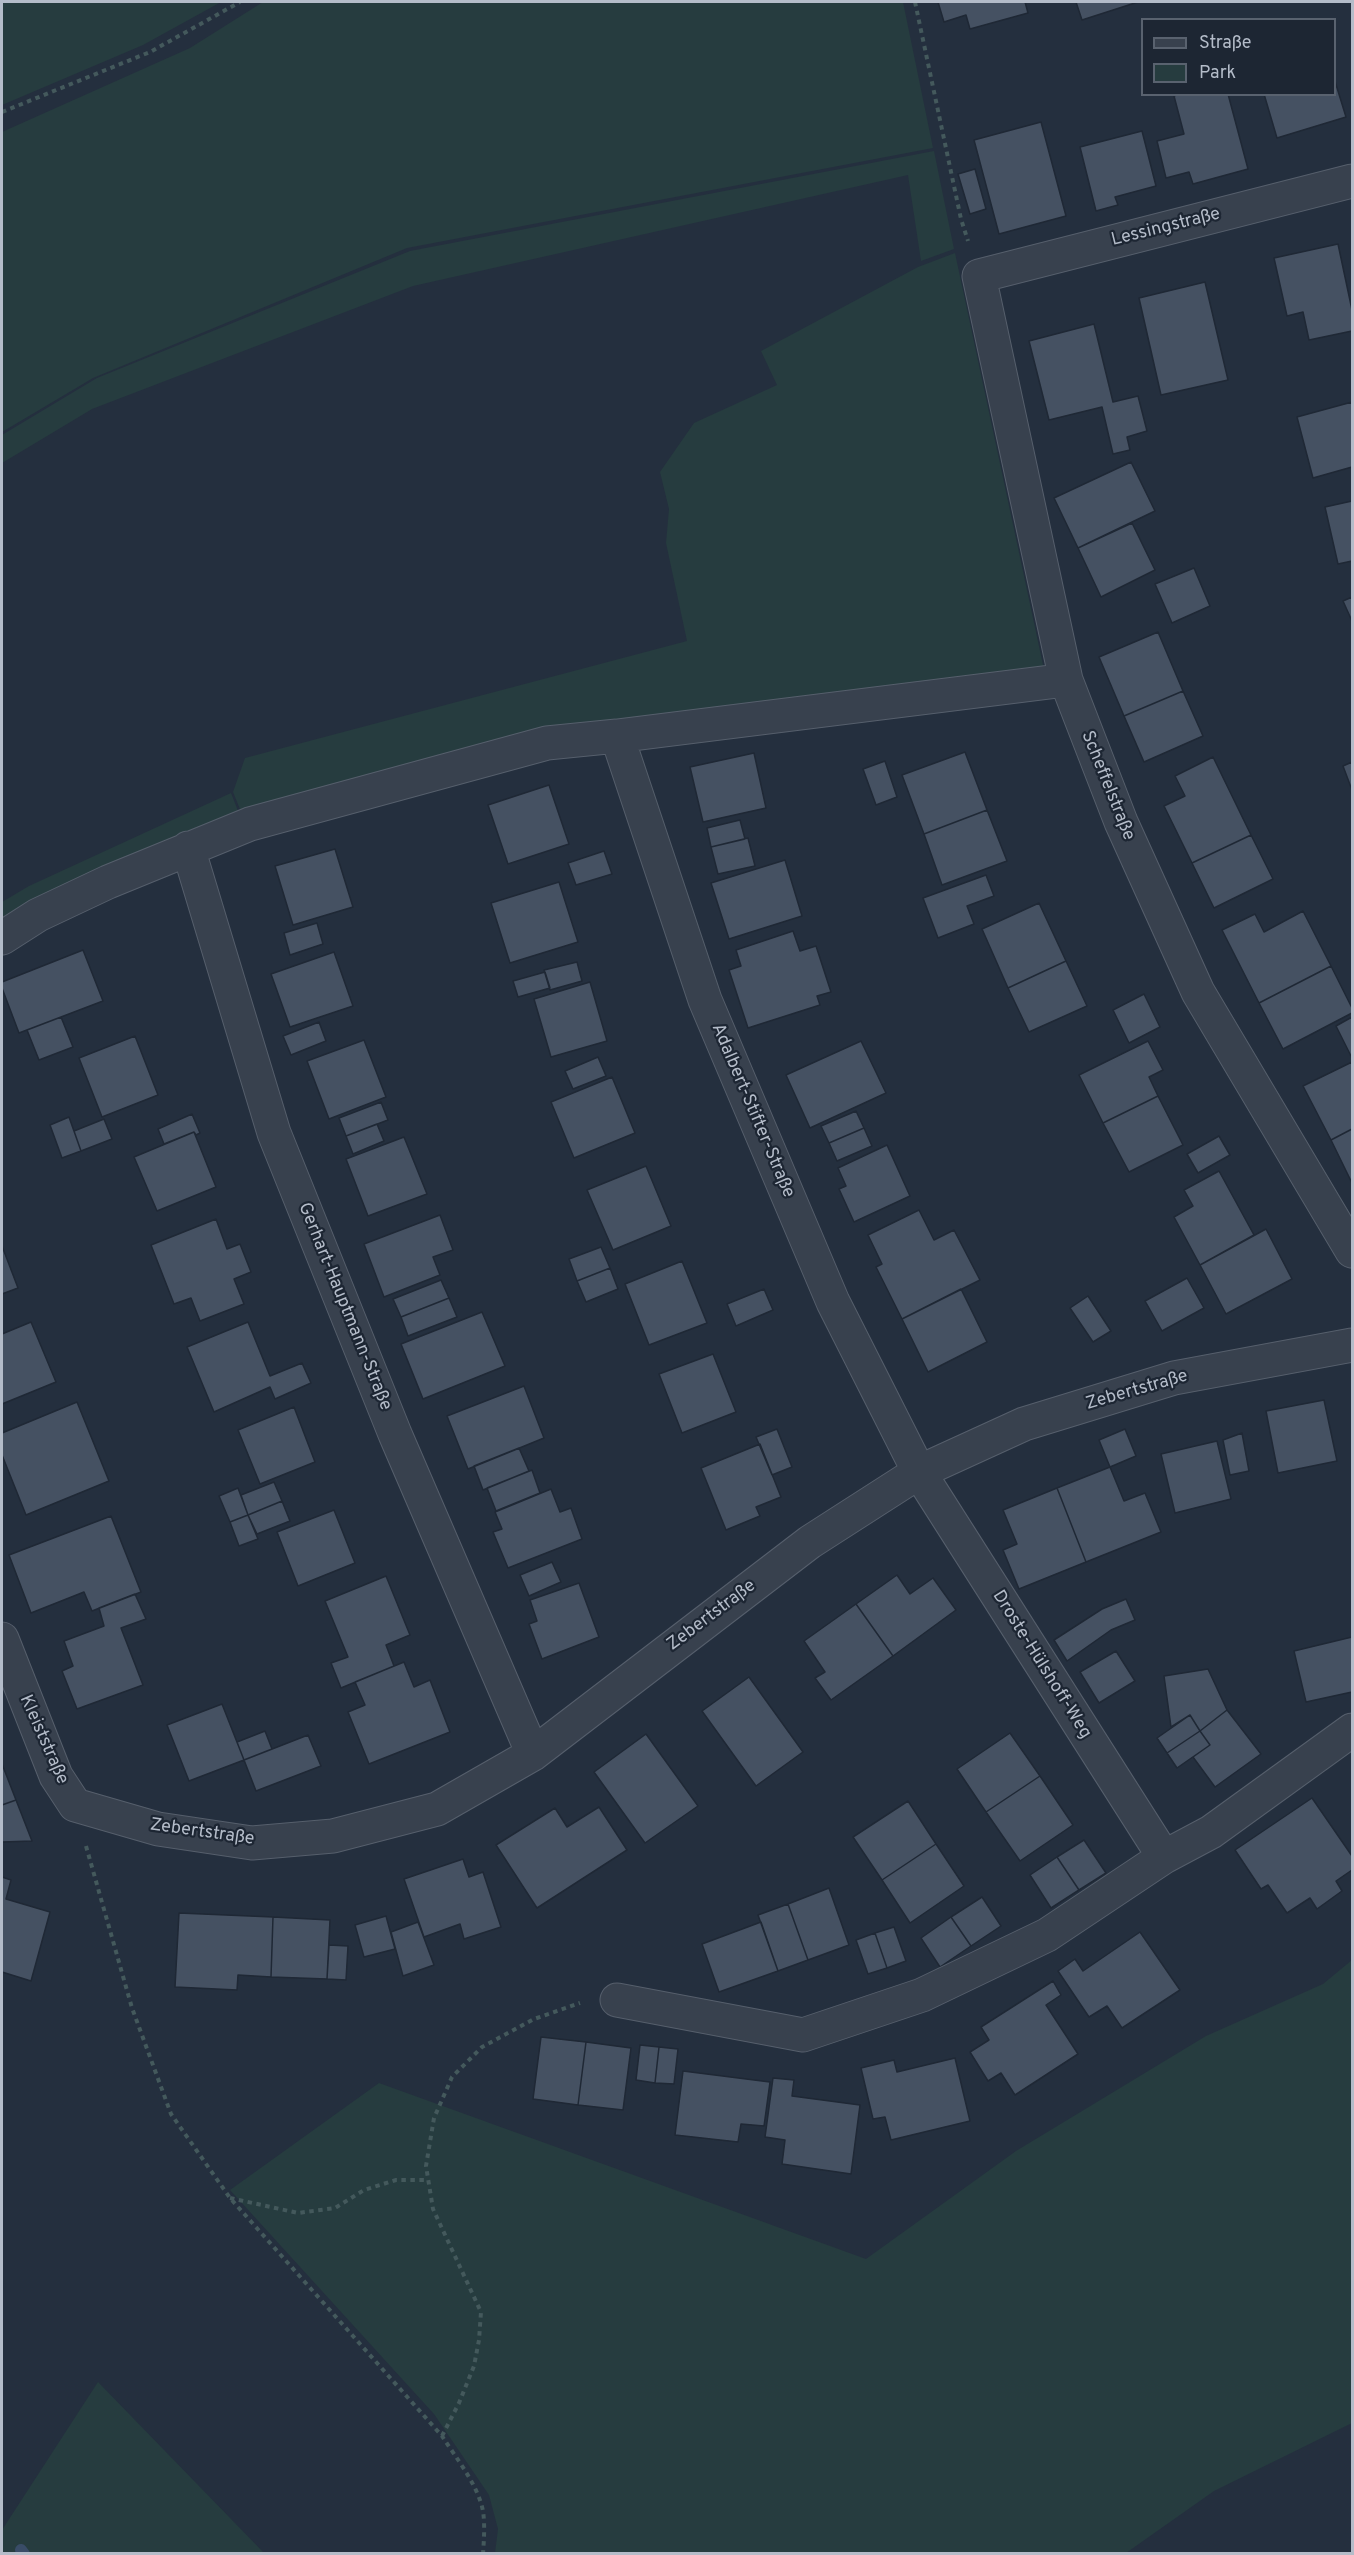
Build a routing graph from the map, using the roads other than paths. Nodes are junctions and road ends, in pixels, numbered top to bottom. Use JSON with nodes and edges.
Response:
{"nodes":[{"id":1,"x":1353,"y":181,"type":"edge"},
{"id":2,"x":979,"y":276,"type":"joint"},
{"id":3,"x":1066,"y":681,"type":"junction"},
{"id":4,"x":617,"y":736,"type":"junction"},
{"id":5,"x":188,"y":848,"type":"junction"},
{"id":6,"x":2,"y":938,"type":"edge"},
{"id":7,"x":1353,"y":1251,"type":"edge"},
{"id":8,"x":1353,"y":1345,"type":"edge"},
{"id":9,"x":919,"y":1472,"type":"junction"},
{"id":10,"x":2,"y":1639,"type":"edge"},
{"id":11,"x":1353,"y":1730,"type":"edge"},
{"id":12,"x":532,"y":1754,"type":"junction"},
{"id":13,"x":75,"y":1805,"type":"joint"},
{"id":14,"x":1164,"y":1857,"type":"junction"},
{"id":15,"x":617,"y":2000,"type":"road end"}],
"edges":[{"from":1,"to":2,"type":"street","name":"Lessingstraße"},
{"from":2,"to":3,"type":"street","name":"Scheffelstraße"},
{"from":3,"to":4,"type":"street"},
{"from":3,"to":7,"type":"street","name":"Scheffelstraße"},
{"from":4,"to":5,"type":"street"},
{"from":4,"to":9,"type":"street","name":"Adalbert-Stifter-Straße"},
{"from":5,"to":6,"type":"street"},
{"from":5,"to":12,"type":"street","name":"Gerhart-Hauptmann-Straße"},
{"from":8,"to":9,"type":"street","name":"Zebertstraße"},
{"from":9,"to":12,"type":"street","name":"Zebertstraße"},
{"from":9,"to":14,"type":"street","name":"Droste-Hülshoff-Weg"},
{"from":10,"to":13,"type":"street","name":"Kleiststraße"},
{"from":11,"to":14,"type":"street"},
{"from":12,"to":13,"type":"street","name":"Zebertstraße"},
{"from":14,"to":15,"type":"street"}]}
